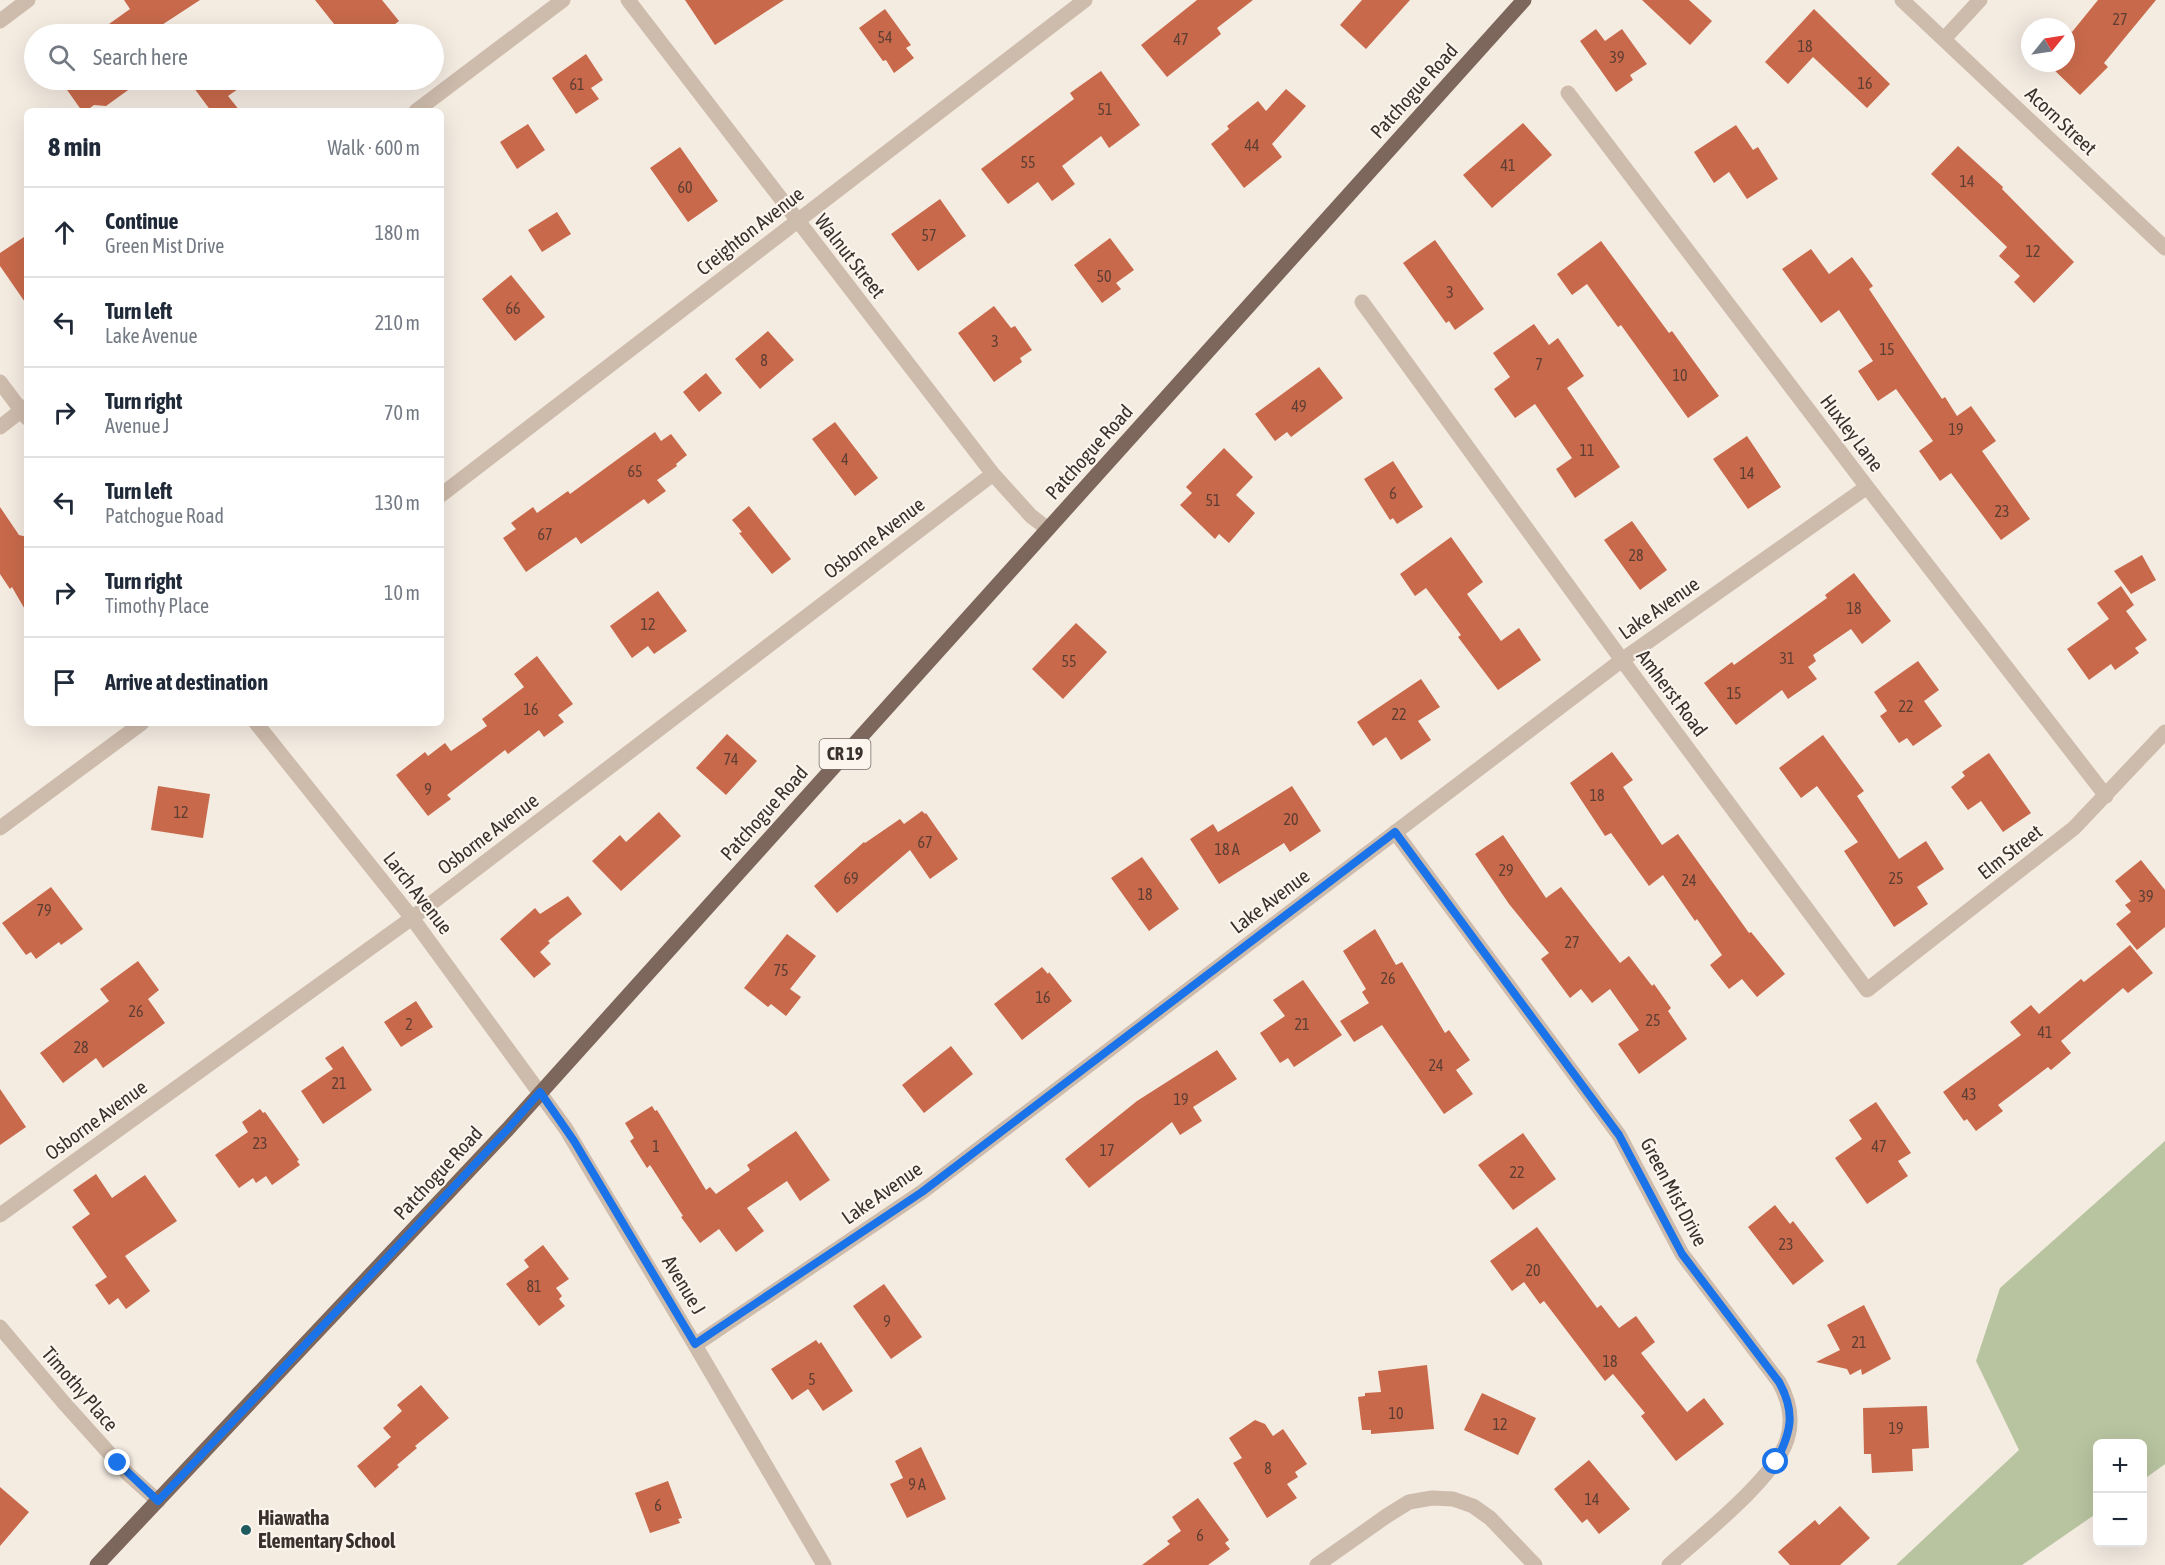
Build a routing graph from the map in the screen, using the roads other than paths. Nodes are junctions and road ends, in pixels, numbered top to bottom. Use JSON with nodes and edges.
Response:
{"nodes":[{"id":1,"x":28,"y":0,"type":"edge"},
{"id":2,"x":562,"y":0,"type":"edge"},
{"id":3,"x":628,"y":0,"type":"edge"},
{"id":4,"x":1085,"y":0,"type":"edge"},
{"id":5,"x":1524,"y":0,"type":"edge"},
{"id":6,"x":1902,"y":0,"type":"edge"},
{"id":7,"x":1980,"y":0,"type":"edge"},
{"id":8,"x":0,"y":21,"type":"edge"},
{"id":9,"x":1944,"y":39,"type":"junction"},
{"id":10,"x":444,"y":90,"type":"edge"},
{"id":11,"x":444,"y":90,"type":"edge"},
{"id":12,"x":1568,"y":93,"type":"dead end"},
{"id":13,"x":420,"y":108,"type":"edge"},
{"id":14,"x":797,"y":222,"type":"junction"},
{"id":15,"x":2165,"y":248,"type":"edge"},
{"id":16,"x":1362,"y":302,"type":"dead end"},
{"id":17,"x":0,"y":382,"type":"edge"},
{"id":18,"x":24,"y":411,"type":"edge"},
{"id":19,"x":24,"y":413,"type":"edge"},
{"id":20,"x":0,"y":427,"type":"edge"},
{"id":21,"x":993,"y":474,"type":"junction"},
{"id":22,"x":1867,"y":487,"type":"junction"},
{"id":23,"x":444,"y":493,"type":"edge"},
{"id":24,"x":1048,"y":529,"type":"junction"},
{"id":25,"x":1622,"y":660,"type":"junction"},
{"id":26,"x":138,"y":726,"type":"edge"},
{"id":27,"x":258,"y":726,"type":"edge"},
{"id":28,"x":2165,"y":732,"type":"edge"},
{"id":29,"x":2106,"y":796,"type":"junction"},
{"id":30,"x":0,"y":828,"type":"edge"},
{"id":31,"x":1395,"y":832,"type":"junction"},
{"id":32,"x":412,"y":918,"type":"junction"},
{"id":33,"x":1867,"y":990,"type":"joint"},
{"id":34,"x":540,"y":1092,"type":"junction"},
{"id":35,"x":0,"y":1215,"type":"edge"},
{"id":36,"x":0,"y":1327,"type":"edge"},
{"id":37,"x":695,"y":1344,"type":"junction"},
{"id":38,"x":158,"y":1501,"type":"junction"},
{"id":39,"x":97,"y":1565,"type":"edge"},
{"id":40,"x":824,"y":1565,"type":"edge"},
{"id":41,"x":1317,"y":1565,"type":"edge"},
{"id":42,"x":1535,"y":1565,"type":"edge"},
{"id":43,"x":1669,"y":1565,"type":"edge"}],
"edges":[{"from":1,"to":8,"type":"street"},
{"from":2,"to":11,"type":"street"},
{"from":3,"to":14,"type":"street","name":"Walnut Street"},
{"from":4,"to":14,"type":"street","name":"Creighton Avenue"},
{"from":5,"to":24,"type":"main road","name":"Patchogue Road","number":"CR 19"},
{"from":6,"to":9,"type":"street","name":"Acorn Street"},
{"from":7,"to":9,"type":"street"},
{"from":9,"to":15,"type":"street","name":"Acorn Street"},
{"from":10,"to":13,"type":"street"},
{"from":12,"to":22,"type":"street","name":"Huxley Lane"},
{"from":14,"to":21,"type":"street","name":"Walnut Street"},
{"from":14,"to":23,"type":"street","name":"Creighton Avenue"},
{"from":16,"to":25,"type":"street","name":"Amherst Road"},
{"from":17,"to":18,"type":"street"},
{"from":19,"to":20,"type":"street"},
{"from":21,"to":24,"type":"street","name":"Walnut Street"},
{"from":21,"to":32,"type":"street","name":"Osborne Avenue"},
{"from":22,"to":25,"type":"street","name":"Lake Avenue"},
{"from":22,"to":29,"type":"street","name":"Huxley Lane"},
{"from":24,"to":34,"type":"main road","name":"Patchogue Road","number":"CR 19"},
{"from":25,"to":31,"type":"street","name":"Lake Avenue"},
{"from":25,"to":33,"type":"street","name":"Amherst Road"},
{"from":26,"to":30,"type":"street"},
{"from":27,"to":32,"type":"street","name":"Larch Avenue"},
{"from":28,"to":29,"type":"street","name":"Elm Street"},
{"from":29,"to":33,"type":"street","name":"Elm Street"},
{"from":31,"to":37,"type":"street","name":"Lake Avenue"},
{"from":31,"to":43,"type":"street","name":"Green Mist Drive"},
{"from":32,"to":34,"type":"street","name":"Larch Avenue"},
{"from":32,"to":35,"type":"street","name":"Osborne Avenue"},
{"from":34,"to":37,"type":"street","name":"Avenue J"},
{"from":34,"to":38,"type":"main road","name":"Patchogue Road","number":"CR 19"},
{"from":36,"to":38,"type":"street","name":"Timothy Place"},
{"from":37,"to":40,"type":"street","name":"Avenue J"},
{"from":38,"to":39,"type":"main road","name":"Patchogue Road","number":"CR 19"},
{"from":41,"to":42,"type":"street"}]}
